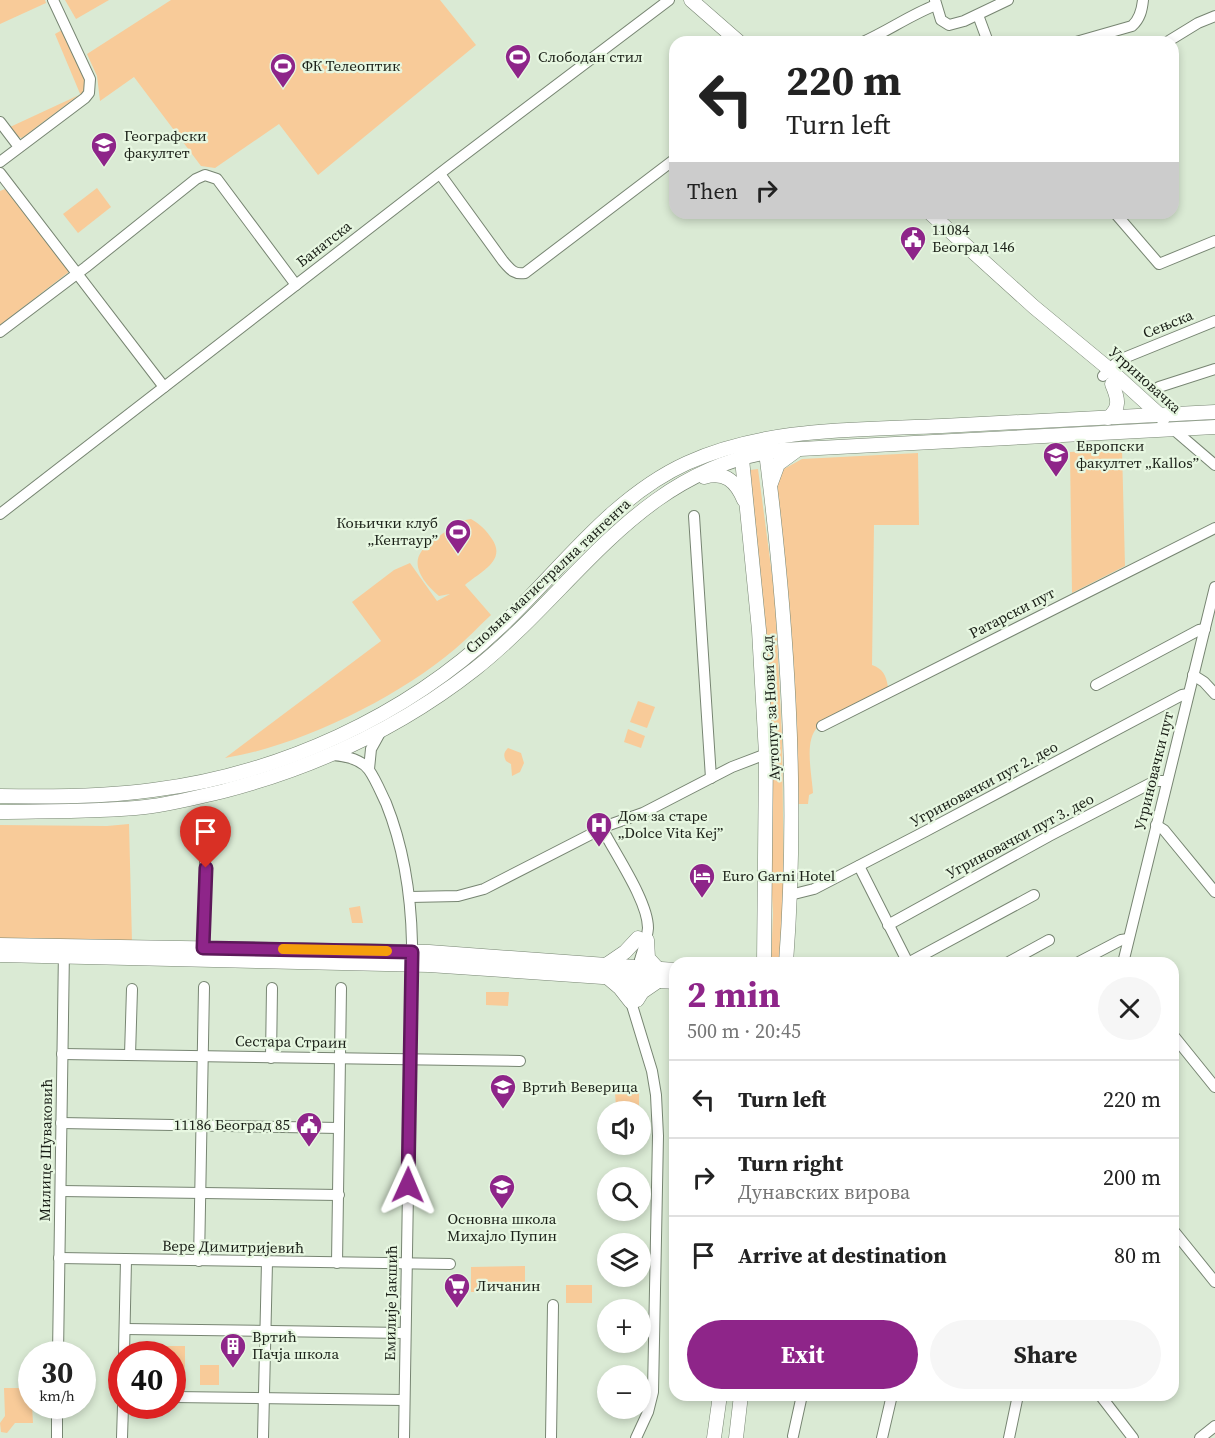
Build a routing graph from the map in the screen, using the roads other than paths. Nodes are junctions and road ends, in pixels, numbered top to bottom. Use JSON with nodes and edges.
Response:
{"nodes":[{"id":1,"x":53,"y":0,"type":"edge"},
{"id":2,"x":669,"y":0,"type":"edge"},
{"id":3,"x":691,"y":0,"type":"edge"},
{"id":4,"x":1143,"y":0,"type":"edge"},
{"id":5,"x":935,"y":2,"type":"edge"},
{"id":6,"x":1001,"y":2,"type":"edge"},
{"id":7,"x":978,"y":15,"type":"junction"},
{"id":8,"x":1215,"y":16,"type":"edge"},
{"id":9,"x":732,"y":36,"type":"edge"},
{"id":10,"x":876,"y":36,"type":"edge"},
{"id":11,"x":986,"y":36,"type":"edge"},
{"id":12,"x":1097,"y":36,"type":"edge"},
{"id":13,"x":1177,"y":36,"type":"edge"},
{"id":14,"x":0,"y":122,"type":"edge"},
{"id":15,"x":19,"y":147,"type":"junction"},
{"id":16,"x":0,"y":162,"type":"edge"},
{"id":17,"x":669,"y":164,"type":"edge"},
{"id":18,"x":0,"y":173,"type":"edge"},
{"id":19,"x":440,"y":174,"type":"junction"},
{"id":20,"x":937,"y":219,"type":"edge"},
{"id":21,"x":1120,"y":219,"type":"edge"},
{"id":22,"x":1215,"y":241,"type":"edge"},
{"id":23,"x":77,"y":274,"type":"junction"},
{"id":24,"x":296,"y":285,"type":"junction"},
{"id":25,"x":1215,"y":321,"type":"edge"},
{"id":26,"x":0,"y":332,"type":"edge"},
{"id":27,"x":1215,"y":369,"type":"edge"},
{"id":28,"x":1108,"y":377,"type":"junction"},
{"id":29,"x":164,"y":387,"type":"junction"},
{"id":30,"x":1159,"y":387,"type":"dead end"},
{"id":31,"x":1215,"y":412,"type":"edge"},
{"id":32,"x":1155,"y":416,"type":"junction"},
{"id":33,"x":1108,"y":418,"type":"junction"},
{"id":34,"x":1215,"y":427,"type":"edge"},
{"id":35,"x":1173,"y":429,"type":"junction"},
{"id":36,"x":765,"y":445,"type":"junction"},
{"id":37,"x":799,"y":449,"type":"junction"},
{"id":38,"x":742,"y":451,"type":"junction"},
{"id":39,"x":1215,"y":465,"type":"edge"},
{"id":40,"x":681,"y":485,"type":"junction"},
{"id":41,"x":770,"y":490,"type":"junction"},
{"id":42,"x":748,"y":510,"type":"junction"},
{"id":43,"x":0,"y":513,"type":"edge"},
{"id":44,"x":694,"y":516,"type":"dead end"},
{"id":45,"x":1215,"y":528,"type":"edge"},
{"id":46,"x":1215,"y":587,"type":"edge"},
{"id":47,"x":1205,"y":629,"type":"junction"},
{"id":48,"x":1193,"y":675,"type":"junction"},
{"id":49,"x":1096,"y":685,"type":"dead end"},
{"id":50,"x":1188,"y":694,"type":"junction"},
{"id":51,"x":1215,"y":694,"type":"edge"},
{"id":52,"x":822,"y":726,"type":"dead end"},
{"id":53,"x":381,"y":731,"type":"junction"},
{"id":54,"x":766,"y":754,"type":"junction"},
{"id":55,"x":333,"y":755,"type":"junction"},
{"id":56,"x":369,"y":769,"type":"junction"},
{"id":57,"x":711,"y":778,"type":"junction"},
{"id":58,"x":1167,"y":781,"type":"junction"},
{"id":59,"x":0,"y":796,"type":"edge"},
{"id":60,"x":0,"y":812,"type":"edge"},
{"id":61,"x":206,"y":820,"type":"dead end"},
{"id":62,"x":1156,"y":825,"type":"junction"},
{"id":63,"x":602,"y":828,"type":"junction"},
{"id":64,"x":859,"y":866,"type":"junction"},
{"id":65,"x":1215,"y":892,"type":"edge"},
{"id":66,"x":790,"y":895,"type":"junction"},
{"id":67,"x":1034,"y":896,"type":"dead end"},
{"id":68,"x":410,"y":897,"type":"junction"},
{"id":69,"x":888,"y":925,"type":"junction"},
{"id":70,"x":765,"y":930,"type":"junction"},
{"id":71,"x":642,"y":939,"type":"junction"},
{"id":72,"x":1128,"y":939,"type":"junction"},
{"id":73,"x":1049,"y":940,"type":"dead end"},
{"id":74,"x":0,"y":945,"type":"edge"},
{"id":75,"x":203,"y":948,"type":"junction"},
{"id":76,"x":64,"y":952,"type":"junction"},
{"id":77,"x":0,"y":956,"type":"edge"},
{"id":78,"x":757,"y":957,"type":"edge"},
{"id":79,"x":764,"y":957,"type":"edge"},
{"id":80,"x":786,"y":957,"type":"edge"},
{"id":81,"x":905,"y":957,"type":"edge"},
{"id":82,"x":919,"y":957,"type":"edge"},
{"id":83,"x":1018,"y":957,"type":"edge"},
{"id":84,"x":1088,"y":957,"type":"edge"},
{"id":85,"x":1124,"y":957,"type":"edge"},
{"id":86,"x":412,"y":958,"type":"junction"},
{"id":87,"x":607,"y":971,"type":"junction"},
{"id":88,"x":669,"y":972,"type":"edge"},
{"id":89,"x":633,"y":973,"type":"junction"},
{"id":90,"x":658,"y":975,"type":"junction"},
{"id":91,"x":669,"y":980,"type":"edge"},
{"id":92,"x":204,"y":987,"type":"dead end"},
{"id":93,"x":272,"y":988,"type":"dead end"},
{"id":94,"x":341,"y":988,"type":"dead end"},
{"id":95,"x":132,"y":989,"type":"dead end"},
{"id":96,"x":634,"y":1001,"type":"junction"},
{"id":97,"x":1179,"y":1042,"type":"edge"},
{"id":98,"x":62,"y":1054,"type":"junction"},
{"id":99,"x":130,"y":1055,"type":"junction"},
{"id":100,"x":203,"y":1056,"type":"junction"},
{"id":101,"x":271,"y":1058,"type":"junction"},
{"id":102,"x":340,"y":1058,"type":"junction"},
{"id":103,"x":410,"y":1059,"type":"junction"},
{"id":104,"x":520,"y":1060,"type":"dead end"},
{"id":105,"x":1215,"y":1087,"type":"edge"},
{"id":106,"x":61,"y":1123,"type":"junction"},
{"id":107,"x":202,"y":1125,"type":"junction"},
{"id":108,"x":339,"y":1128,"type":"junction"},
{"id":109,"x":61,"y":1191,"type":"junction"},
{"id":110,"x":201,"y":1192,"type":"junction"},
{"id":111,"x":339,"y":1195,"type":"junction"},
{"id":112,"x":1179,"y":1237,"type":"edge"},
{"id":113,"x":59,"y":1258,"type":"junction"},
{"id":114,"x":126,"y":1260,"type":"junction"},
{"id":115,"x":199,"y":1261,"type":"junction"},
{"id":116,"x":267,"y":1262,"type":"junction"},
{"id":117,"x":337,"y":1263,"type":"junction"},
{"id":118,"x":407,"y":1263,"type":"junction"},
{"id":119,"x":450,"y":1264,"type":"dead end"},
{"id":120,"x":1215,"y":1282,"type":"edge"},
{"id":121,"x":553,"y":1305,"type":"dead end"},
{"id":122,"x":125,"y":1329,"type":"junction"},
{"id":123,"x":266,"y":1330,"type":"junction"},
{"id":124,"x":405,"y":1333,"type":"junction"},
{"id":125,"x":58,"y":1341,"type":"edge"},
{"id":126,"x":125,"y":1341,"type":"edge"},
{"id":127,"x":186,"y":1397,"type":"edge"},
{"id":128,"x":264,"y":1398,"type":"junction"},
{"id":129,"x":404,"y":1400,"type":"junction"},
{"id":130,"x":719,"y":1401,"type":"edge"},
{"id":131,"x":740,"y":1401,"type":"edge"},
{"id":132,"x":801,"y":1401,"type":"edge"},
{"id":133,"x":891,"y":1401,"type":"edge"},
{"id":134,"x":1017,"y":1401,"type":"edge"},
{"id":135,"x":1105,"y":1401,"type":"edge"},
{"id":136,"x":57,"y":1419,"type":"edge"},
{"id":137,"x":123,"y":1419,"type":"edge"},
{"id":138,"x":1215,"y":1426,"type":"edge"},
{"id":139,"x":793,"y":1436,"type":"dead end"},
{"id":140,"x":57,"y":1438,"type":"edge"},
{"id":141,"x":122,"y":1438,"type":"edge"},
{"id":142,"x":263,"y":1438,"type":"edge"},
{"id":143,"x":404,"y":1438,"type":"edge"},
{"id":144,"x":552,"y":1438,"type":"edge"},
{"id":145,"x":636,"y":1438,"type":"edge"},
{"id":146,"x":714,"y":1438,"type":"edge"},
{"id":147,"x":736,"y":1438,"type":"edge"},
{"id":148,"x":882,"y":1438,"type":"edge"},
{"id":149,"x":1009,"y":1438,"type":"edge"},
{"id":150,"x":1133,"y":1438,"type":"edge"},
{"id":151,"x":1200,"y":1438,"type":"edge"}],
"edges":[{"from":1,"to":15,"type":"street"},
{"from":2,"to":19,"type":"street","name":"Банатска"},
{"from":3,"to":9,"type":"main road"},
{"from":4,"to":12,"type":"street"},
{"from":5,"to":7,"type":"street"},
{"from":5,"to":10,"type":"street"},
{"from":6,"to":7,"type":"street"},
{"from":7,"to":11,"type":"street"},
{"from":8,"to":13,"type":"street"},
{"from":14,"to":15,"type":"street"},
{"from":15,"to":16,"type":"street"},
{"from":17,"to":19,"type":"street"},
{"from":18,"to":23,"type":"street"},
{"from":19,"to":24,"type":"street","name":"Банатска"},
{"from":20,"to":28,"type":"main road","name":"Угриновачка"},
{"from":21,"to":22,"type":"street"},
{"from":23,"to":24,"type":"street"},
{"from":23,"to":26,"type":"street"},
{"from":23,"to":29,"type":"street"},
{"from":24,"to":29,"type":"street","name":"Банатска"},
{"from":25,"to":28,"type":"street","name":"Сењска"},
{"from":27,"to":30,"type":"street"},
{"from":28,"to":32,"type":"main road","name":"Угриновачка"},
{"from":28,"to":33,"type":"main road"},
{"from":29,"to":43,"type":"street","name":"Банатска"},
{"from":31,"to":32,"type":"main road"},
{"from":32,"to":33,"type":"main road"},
{"from":32,"to":35,"type":"main road","name":"Угриновачка"},
{"from":33,"to":36,"type":"main road"},
{"from":34,"to":35,"type":"main road"},
{"from":35,"to":37,"type":"main road"},
{"from":35,"to":39,"type":"street"},
{"from":36,"to":37,"type":"main road"},
{"from":36,"to":38,"type":"main road"},
{"from":36,"to":41,"type":"main road","name":"Аутопут за Нови Сад"},
{"from":37,"to":41,"type":"main road"},
{"from":38,"to":40,"type":"main road","name":"Спољна магистрална тангента"},
{"from":38,"to":42,"type":"main road","name":"Аутопут за Нови Сад"},
{"from":38,"to":59,"type":"main road","name":"Спољна магистрална тангента"},
{"from":40,"to":42,"type":"main road"},
{"from":40,"to":53,"type":"main road","name":"Спољна магистрална тангента"},
{"from":41,"to":66,"type":"main road","name":"Аутопут за Нови Сад"},
{"from":42,"to":54,"type":"main road","name":"Аутопут за Нови Сад"},
{"from":44,"to":57,"type":"street"},
{"from":45,"to":52,"type":"street","name":"Ратарски пут"},
{"from":46,"to":47,"type":"street","name":"Угриновачки пут"},
{"from":47,"to":48,"type":"street","name":"Угриновачки пут"},
{"from":47,"to":49,"type":"street"},
{"from":48,"to":50,"type":"street","name":"Угриновачки пут"},
{"from":48,"to":51,"type":"street"},
{"from":50,"to":58,"type":"street","name":"Угриновачки пут"},
{"from":50,"to":64,"type":"street","name":"Угриновачки пут 2. део"},
{"from":53,"to":55,"type":"main road","name":"Спољна магистрална тангента"},
{"from":53,"to":56,"type":"street"},
{"from":54,"to":57,"type":"street"},
{"from":54,"to":70,"type":"main road","name":"Аутопут за Нови Сад"},
{"from":55,"to":56,"type":"street"},
{"from":55,"to":60,"type":"main road","name":"Спољна магистрална тангента"},
{"from":56,"to":68,"type":"street","name":"Емилије Јакшић"},
{"from":57,"to":63,"type":"street"},
{"from":58,"to":62,"type":"street","name":"Угриновачки пут"},
{"from":58,"to":69,"type":"street","name":"Угриновачки пут 3. део"},
{"from":61,"to":75,"type":"street"},
{"from":62,"to":65,"type":"street"},
{"from":62,"to":72,"type":"street","name":"Угриновачки пут"},
{"from":63,"to":68,"type":"street"},
{"from":63,"to":71,"type":"street"},
{"from":64,"to":66,"type":"street","name":"Угриновачки пут 2. део"},
{"from":64,"to":69,"type":"street"},
{"from":66,"to":80,"type":"main road","name":"Аутопут за Нови Сад"},
{"from":67,"to":82,"type":"street"},
{"from":68,"to":86,"type":"street","name":"Емилије Јакшић"},
{"from":69,"to":81,"type":"street"},
{"from":70,"to":78,"type":"main road"},
{"from":70,"to":79,"type":"main road","name":"Аутопут за Нови Сад"},
{"from":71,"to":87,"type":"main road"},
{"from":71,"to":89,"type":"street"},
{"from":71,"to":90,"type":"main road"},
{"from":72,"to":84,"type":"street"},
{"from":72,"to":85,"type":"street","name":"Угриновачки пут"},
{"from":73,"to":83,"type":"street"},
{"from":74,"to":76,"type":"main road"},
{"from":75,"to":76,"type":"main road"},
{"from":75,"to":86,"type":"main road"},
{"from":76,"to":77,"type":"main road"},
{"from":76,"to":86,"type":"main road"},
{"from":76,"to":98,"type":"street","name":"Милице Шуваковић"},
{"from":86,"to":87,"type":"main road"},
{"from":86,"to":103,"type":"street","name":"Емилије Јакшић"},
{"from":87,"to":89,"type":"main road"},
{"from":87,"to":96,"type":"main road"},
{"from":88,"to":90,"type":"main road"},
{"from":89,"to":90,"type":"main road"},
{"from":89,"to":96,"type":"street"},
{"from":90,"to":91,"type":"main road"},
{"from":90,"to":96,"type":"main road"},
{"from":92,"to":100,"type":"street"},
{"from":93,"to":101,"type":"street"},
{"from":94,"to":102,"type":"street"},
{"from":95,"to":99,"type":"street"},
{"from":96,"to":145,"type":"street"},
{"from":97,"to":105,"type":"street"},
{"from":98,"to":99,"type":"street","name":"Сестара Страин"},
{"from":98,"to":106,"type":"street","name":"Милице Шуваковић"},
{"from":99,"to":100,"type":"street","name":"Сестара Страин"},
{"from":100,"to":101,"type":"street","name":"Сестара Страин"},
{"from":100,"to":107,"type":"street"},
{"from":101,"to":102,"type":"street","name":"Сестара Страин"},
{"from":102,"to":103,"type":"street","name":"Сестара Страин"},
{"from":102,"to":108,"type":"street"},
{"from":103,"to":104,"type":"street","name":"Сестара Страин"},
{"from":103,"to":118,"type":"street","name":"Емилије Јакшић"},
{"from":106,"to":107,"type":"street"},
{"from":106,"to":109,"type":"street","name":"Милице Шуваковић"},
{"from":107,"to":108,"type":"street"},
{"from":107,"to":110,"type":"street"},
{"from":108,"to":111,"type":"street"},
{"from":109,"to":110,"type":"street"},
{"from":109,"to":113,"type":"street","name":"Милице Шуваковић"},
{"from":110,"to":111,"type":"street"},
{"from":110,"to":115,"type":"street"},
{"from":111,"to":117,"type":"street"},
{"from":112,"to":120,"type":"street"},
{"from":113,"to":114,"type":"street","name":"Вере Димитријевић"},
{"from":113,"to":125,"type":"street","name":"Милице Шуваковић"},
{"from":114,"to":115,"type":"street","name":"Вере Димитријевић"},
{"from":114,"to":122,"type":"street"},
{"from":115,"to":116,"type":"street","name":"Вере Димитријевић"},
{"from":116,"to":117,"type":"street","name":"Вере Димитријевић"},
{"from":116,"to":123,"type":"street"},
{"from":117,"to":118,"type":"street","name":"Вере Димитријевић"},
{"from":118,"to":119,"type":"street","name":"Вере Димитријевић"},
{"from":118,"to":124,"type":"street","name":"Емилије Јакшић"},
{"from":121,"to":144,"type":"street"},
{"from":122,"to":123,"type":"street"},
{"from":122,"to":126,"type":"street"},
{"from":123,"to":124,"type":"street"},
{"from":123,"to":128,"type":"street"},
{"from":124,"to":129,"type":"street","name":"Емилије Јакшић"},
{"from":127,"to":128,"type":"street"},
{"from":128,"to":129,"type":"street"},
{"from":128,"to":142,"type":"street"},
{"from":129,"to":143,"type":"street","name":"Емилије Јакшић"},
{"from":130,"to":146,"type":"main road"},
{"from":131,"to":147,"type":"main road"},
{"from":132,"to":139,"type":"street"},
{"from":133,"to":148,"type":"street"},
{"from":134,"to":149,"type":"street"},
{"from":135,"to":150,"type":"street"},
{"from":136,"to":140,"type":"street"},
{"from":137,"to":141,"type":"street"},
{"from":138,"to":151,"type":"street"}]}
